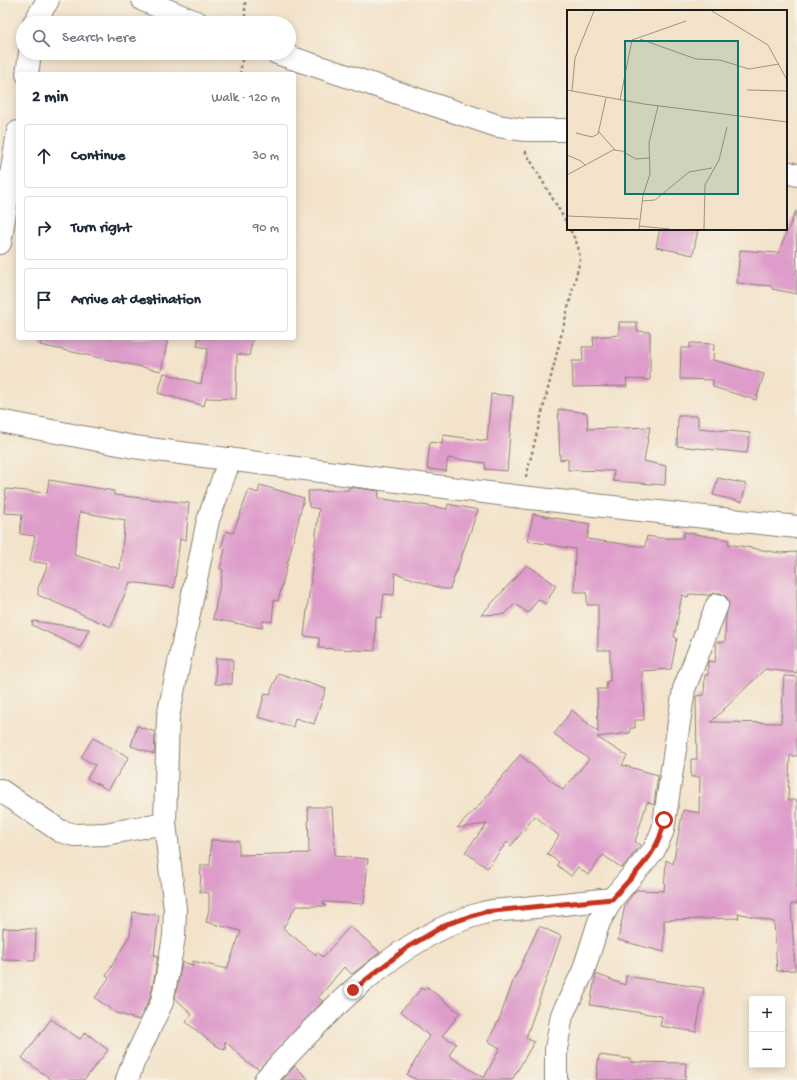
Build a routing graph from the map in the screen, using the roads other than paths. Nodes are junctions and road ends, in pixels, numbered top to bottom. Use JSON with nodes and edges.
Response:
{"nodes":[{"id":1,"x":48,"y":0,"type":"edge"},
{"id":2,"x":143,"y":0,"type":"edge"},
{"id":3,"x":38,"y":16,"type":"edge"},
{"id":4,"x":181,"y":16,"type":"edge"},
{"id":5,"x":296,"y":59,"type":"edge"},
{"id":6,"x":29,"y":60,"type":"edge"},
{"id":7,"x":26,"y":72,"type":"edge"},
{"id":8,"x":567,"y":130,"type":"edge"},
{"id":9,"x":16,"y":144,"type":"edge"},
{"id":10,"x":787,"y":172,"type":"edge"},
{"id":11,"x":797,"y":175,"type":"edge"},
{"id":12,"x":0,"y":243,"type":"edge"},
{"id":13,"x":0,"y":421,"type":"edge"},
{"id":14,"x":230,"y":459,"type":"junction"},
{"id":15,"x":797,"y":527,"type":"edge"},
{"id":16,"x":717,"y":605,"type":"dead end"},
{"id":17,"x":0,"y":790,"type":"edge"},
{"id":18,"x":165,"y":823,"type":"junction"},
{"id":19,"x":612,"y":899,"type":"junction"},
{"id":20,"x":127,"y":1080,"type":"edge"},
{"id":21,"x":265,"y":1080,"type":"edge"},
{"id":22,"x":556,"y":1080,"type":"edge"}],
"edges":[{"from":1,"to":3,"type":"street"},
{"from":2,"to":4,"type":"street"},
{"from":5,"to":8,"type":"street"},
{"from":6,"to":7,"type":"street"},
{"from":9,"to":12,"type":"street"},
{"from":10,"to":11,"type":"street"},
{"from":13,"to":14,"type":"street"},
{"from":14,"to":15,"type":"street"},
{"from":14,"to":18,"type":"street"},
{"from":16,"to":19,"type":"street"},
{"from":17,"to":18,"type":"street"},
{"from":18,"to":20,"type":"street"},
{"from":19,"to":21,"type":"street"},
{"from":19,"to":22,"type":"street"}]}
